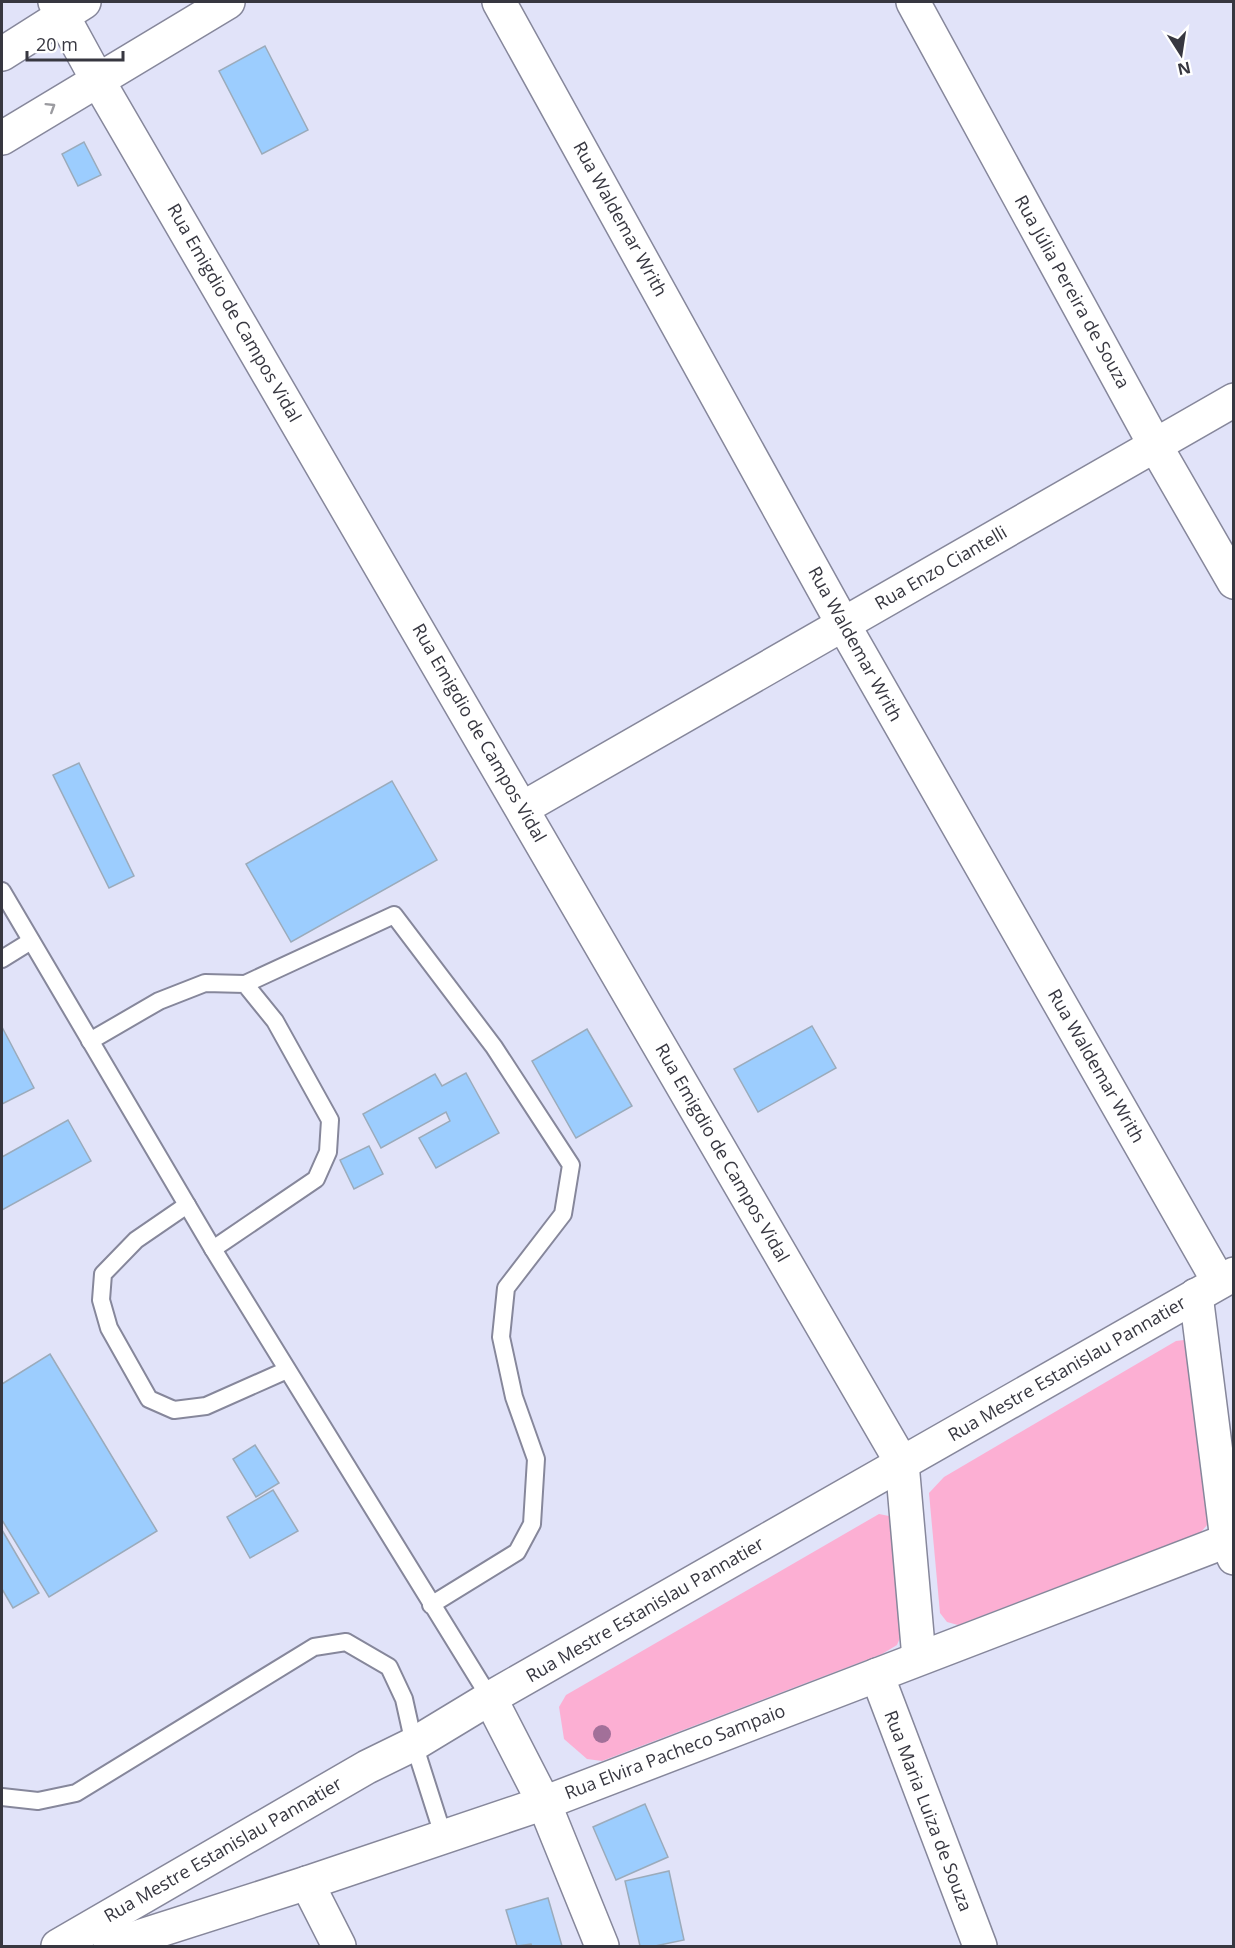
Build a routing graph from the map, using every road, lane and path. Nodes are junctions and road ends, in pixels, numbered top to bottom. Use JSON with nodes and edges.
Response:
{"nodes":[{"id":1,"x":228,"y":2,"type":"edge"},
{"id":2,"x":499,"y":2,"type":"edge"},
{"id":3,"x":913,"y":2,"type":"edge"},
{"id":4,"x":67,"y":6,"type":"edge"},
{"id":5,"x":2,"y":54,"type":"edge"},
{"id":6,"x":97,"y":79,"type":"junction"},
{"id":7,"x":2,"y":138,"type":"edge"},
{"id":8,"x":1233,"y":400,"type":"edge"},
{"id":9,"x":1155,"y":445,"type":"junction"},
{"id":10,"x":1233,"y":582,"type":"edge"},
{"id":11,"x":843,"y":624,"type":"junction"},
{"id":12,"x":523,"y":808,"type":"junction"},
{"id":13,"x":2,"y":891,"type":"edge"},
{"id":14,"x":31,"y":941,"type":"junction"},
{"id":15,"x":2,"y":959,"type":"edge"},
{"id":16,"x":244,"y":984,"type":"junction"},
{"id":17,"x":90,"y":1041,"type":"junction"},
{"id":18,"x":187,"y":1205,"type":"junction"},
{"id":19,"x":213,"y":1249,"type":"junction"},
{"id":20,"x":1216,"y":1284,"type":"edge"},
{"id":21,"x":287,"y":1370,"type":"junction"},
{"id":22,"x":902,"y":1463,"type":"junction"},
{"id":23,"x":1231,"y":1545,"type":"edge"},
{"id":24,"x":431,"y":1605,"type":"junction"},
{"id":25,"x":920,"y":1658,"type":"junction"},
{"id":26,"x":877,"y":1675,"type":"junction"},
{"id":27,"x":490,"y":1698,"type":"junction"},
{"id":28,"x":414,"y":1744,"type":"junction"},
{"id":29,"x":2,"y":1797,"type":"edge"},
{"id":30,"x":544,"y":1803,"type":"junction"},
{"id":31,"x":444,"y":1838,"type":"junction"},
{"id":32,"x":307,"y":1883,"type":"junction"},
{"id":33,"x":58,"y":1947,"type":"edge"},
{"id":34,"x":110,"y":1947,"type":"edge"},
{"id":35,"x":339,"y":1947,"type":"edge"},
{"id":36,"x":602,"y":1947,"type":"edge"},
{"id":37,"x":980,"y":1947,"type":"edge"}],
"edges":[{"from":1,"to":6,"type":"street"},
{"from":2,"to":11,"type":"street","name":"Rua Waldemar Writh"},
{"from":3,"to":9,"type":"street","name":"Rua Júlia Pereira de Souza"},
{"from":4,"to":5,"type":"street"},
{"from":4,"to":6,"type":"street","name":"Rua Emigdio de Campos Vidal"},
{"from":7,"to":6,"type":"street","one_way":true},
{"from":6,"to":12,"type":"street","name":"Rua Emigdio de Campos Vidal"},
{"from":8,"to":9,"type":"street","name":"Rua Enzo Ciantelli"},
{"from":9,"to":10,"type":"street","name":"Rua Júlia Pereira de Souza"},
{"from":9,"to":11,"type":"street","name":"Rua Enzo Ciantelli"},
{"from":11,"to":12,"type":"street","name":"Rua Enzo Ciantelli"},
{"from":11,"to":20,"type":"street","name":"Rua Waldemar Writh"},
{"from":12,"to":22,"type":"street","name":"Rua Emigdio de Campos Vidal"},
{"from":13,"to":14,"type":"lane"},
{"from":14,"to":15,"type":"lane"},
{"from":14,"to":17,"type":"lane"},
{"from":16,"to":17,"type":"lane"},
{"from":16,"to":19,"type":"lane"},
{"from":16,"to":24,"type":"lane"},
{"from":17,"to":18,"type":"lane"},
{"from":18,"to":19,"type":"lane"},
{"from":18,"to":21,"type":"lane"},
{"from":19,"to":21,"type":"lane"},
{"from":20,"to":22,"type":"street","name":"Rua Mestre Estanislau Pannatier"},
{"from":20,"to":23,"type":"street","name":"Rua Waldemar Writh"},
{"from":21,"to":24,"type":"lane"},
{"from":22,"to":25,"type":"street"},
{"from":22,"to":27,"type":"street","name":"Rua Mestre Estanislau Pannatier"},
{"from":23,"to":25,"type":"street","name":"Rua Elvira Pacheco Sampaio"},
{"from":24,"to":27,"type":"lane"},
{"from":25,"to":26,"type":"street","name":"Rua Elvira Pacheco Sampaio"},
{"from":26,"to":30,"type":"street","name":"Rua Elvira Pacheco Sampaio"},
{"from":26,"to":37,"type":"street","name":"Rua Maria Luiza de Souza"},
{"from":27,"to":28,"type":"street","name":"Rua Mestre Estanislau Pannatier"},
{"from":27,"to":30,"type":"street"},
{"from":28,"to":29,"type":"lane"},
{"from":28,"to":31,"type":"lane"},
{"from":28,"to":33,"type":"street","name":"Rua Mestre Estanislau Pannatier"},
{"from":30,"to":31,"type":"street","name":"Rua Elvira Pacheco Sampaio"},
{"from":30,"to":36,"type":"street"},
{"from":31,"to":32,"type":"street","name":"Rua Elvira Pacheco Sampaio"},
{"from":32,"to":34,"type":"street","name":"Rua Elvira Pacheco Sampaio"},
{"from":32,"to":35,"type":"street"}]}
